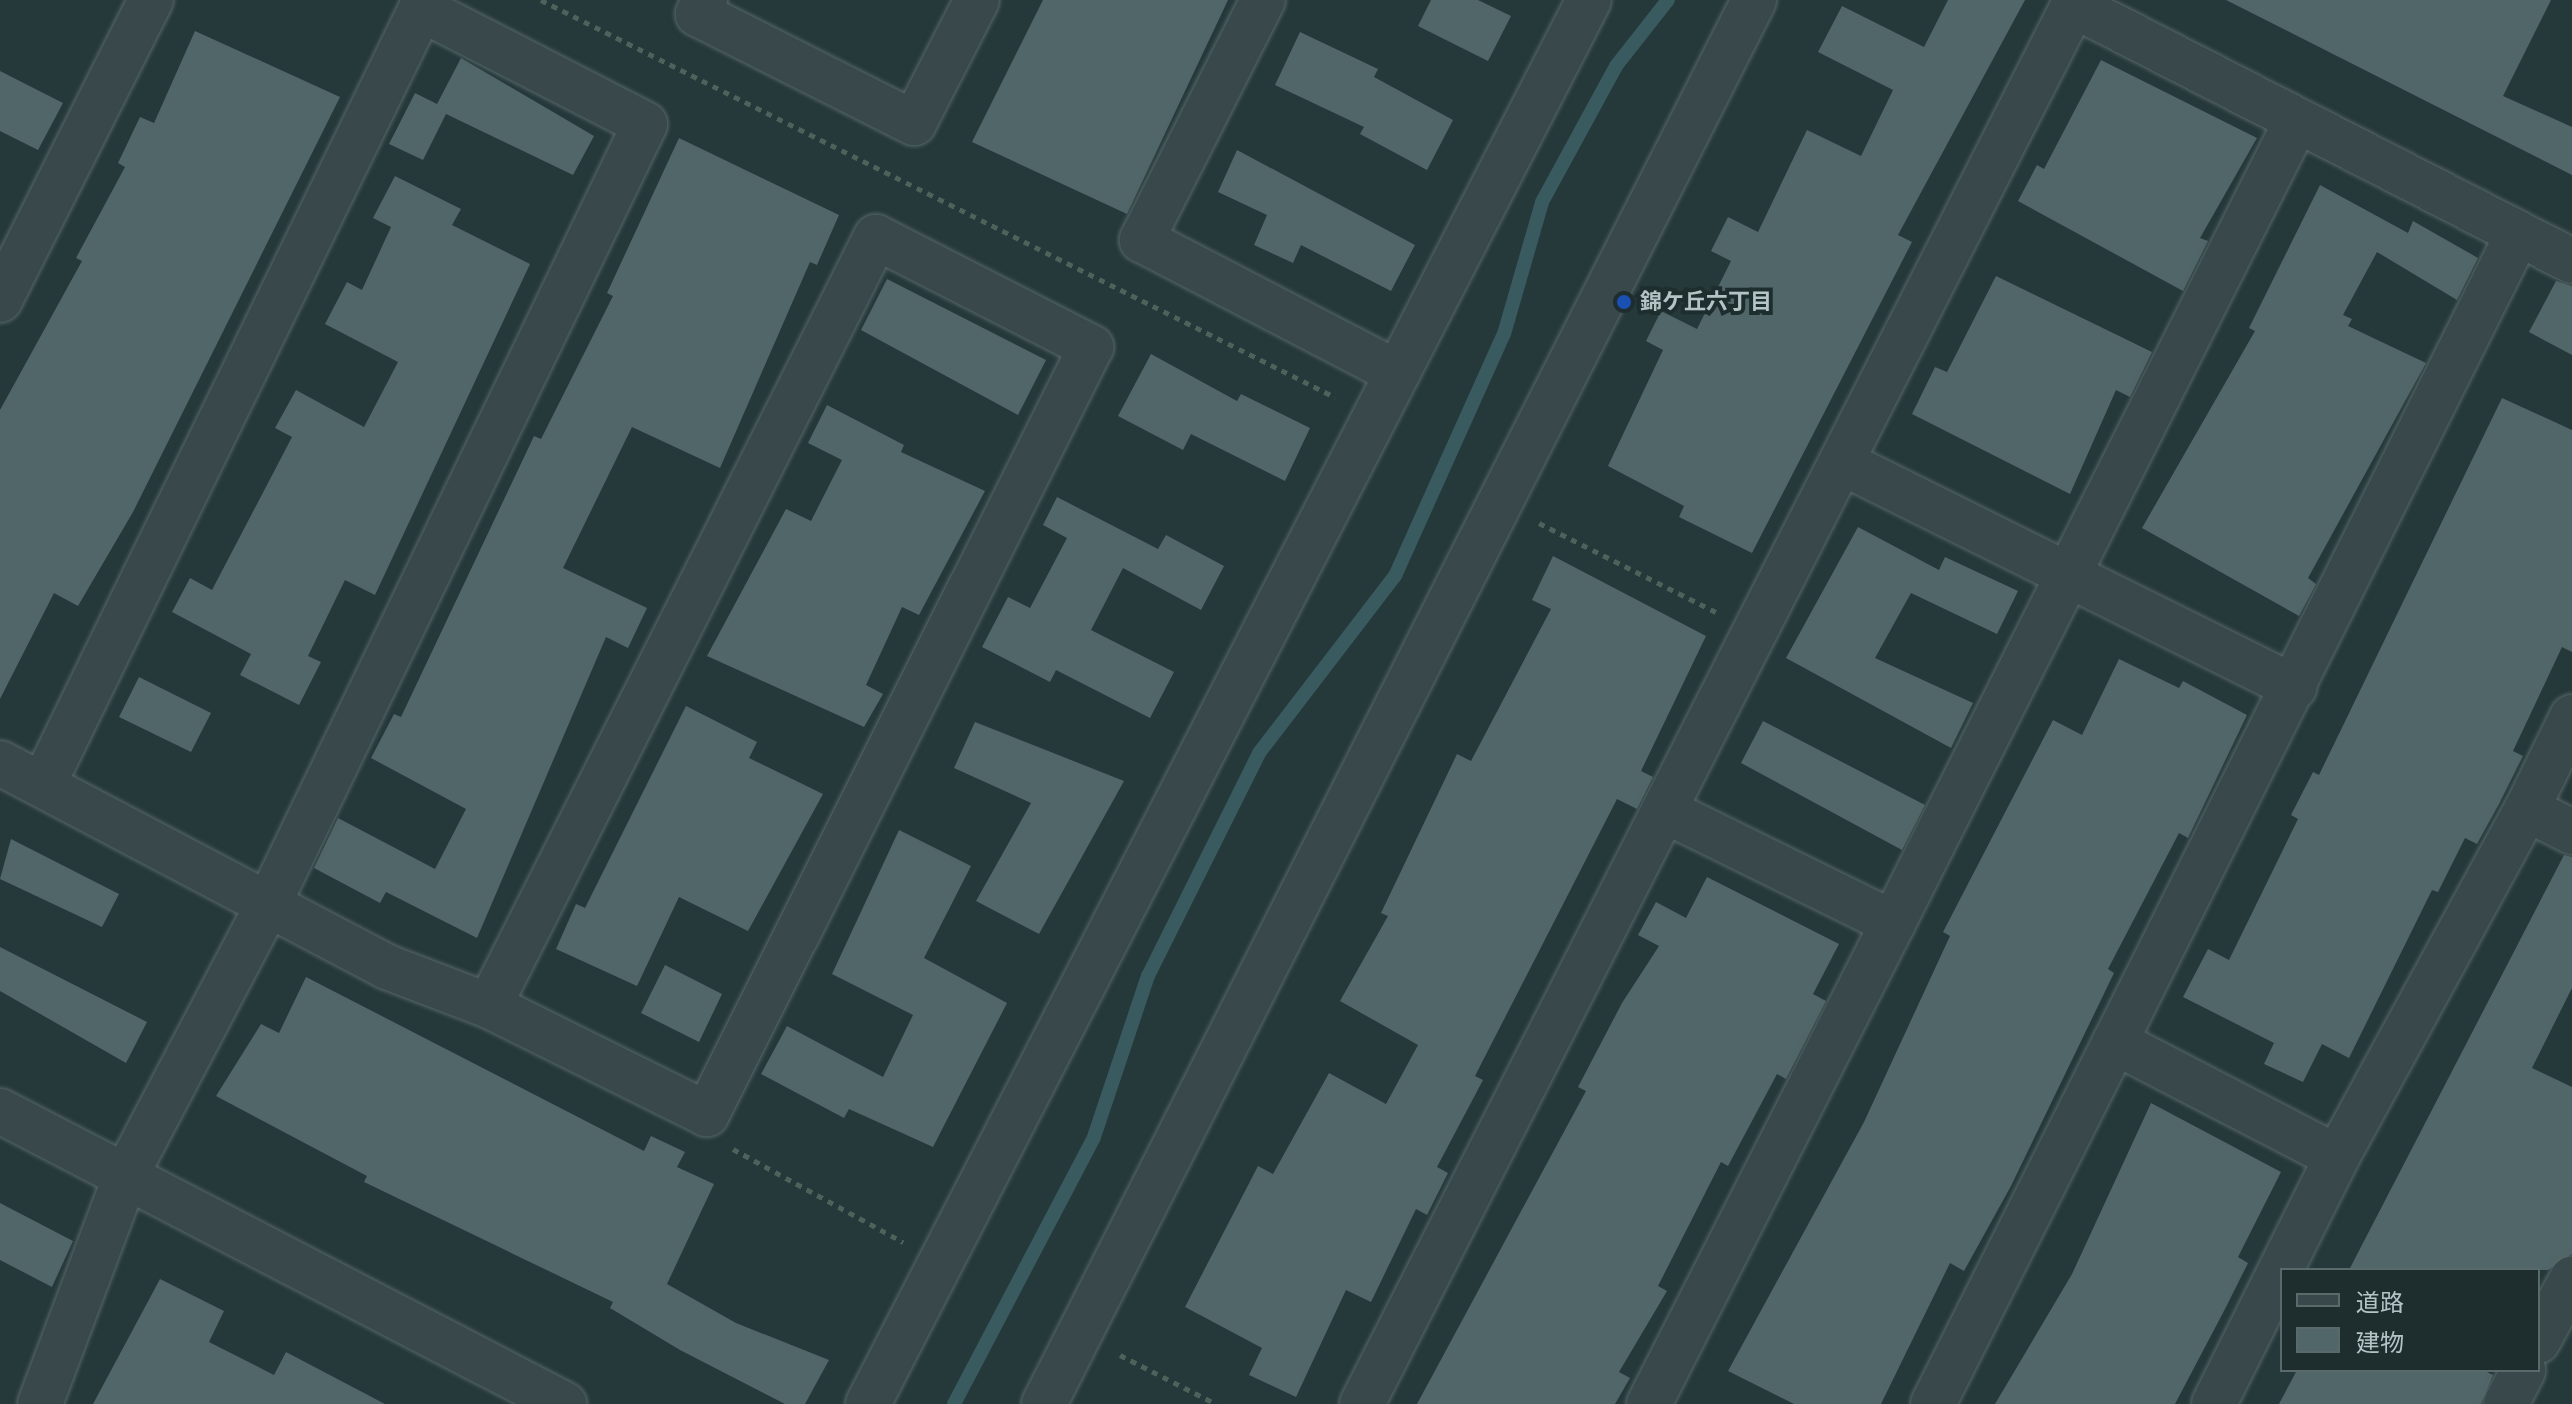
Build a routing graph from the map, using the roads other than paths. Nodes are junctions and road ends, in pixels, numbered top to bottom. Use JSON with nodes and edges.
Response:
{"nodes":[{"id":1,"x":151,"y":0,"type":"edge"},
{"id":2,"x":705,"y":0,"type":"edge"},
{"id":3,"x":977,"y":0,"type":"edge"},
{"id":4,"x":1263,"y":0,"type":"edge"},
{"id":5,"x":1589,"y":0,"type":"edge"},
{"id":6,"x":1754,"y":0,"type":"edge"},
{"id":7,"x":2074,"y":3,"type":"edge"},
{"id":8,"x":2296,"y":122,"type":"junction"},
{"id":9,"x":2518,"y":234,"type":"junction"},
{"id":10,"x":2572,"y":261,"type":"edge"},
{"id":11,"x":0,"y":300,"type":"edge"},
{"id":12,"x":1398,"y":373,"type":"junction"},
{"id":13,"x":1843,"y":463,"type":"junction"},
{"id":14,"x":2066,"y":577,"type":"junction"},
{"id":15,"x":2294,"y":687,"type":"junction"},
{"id":16,"x":2572,"y":717,"type":"edge"},
{"id":17,"x":0,"y":763,"type":"edge"},
{"id":18,"x":43,"y":785,"type":"junction"},
{"id":19,"x":2527,"y":809,"type":"junction"},
{"id":20,"x":1665,"y":811,"type":"junction"},
{"id":21,"x":2572,"y":832,"type":"edge"},
{"id":22,"x":267,"y":907,"type":"junction"},
{"id":23,"x":1893,"y":923,"type":"junction"},
{"id":24,"x":489,"y":1006,"type":"junction"},
{"id":25,"x":2115,"y":1042,"type":"junction"},
{"id":26,"x":0,"y":1111,"type":"edge"},
{"id":27,"x":2337,"y":1157,"type":"junction"},
{"id":28,"x":126,"y":1175,"type":"junction"},
{"id":29,"x":2282,"y":1268,"type":"edge"},
{"id":30,"x":2280,"y":1271,"type":"edge"},
{"id":31,"x":2571,"y":1276,"type":"edge"},
{"id":32,"x":2540,"y":1337,"type":"edge"},
{"id":33,"x":2522,"y":1372,"type":"edge"},
{"id":34,"x":40,"y":1404,"type":"edge"},
{"id":35,"x":564,"y":1404,"type":"edge"},
{"id":36,"x":868,"y":1404,"type":"edge"},
{"id":37,"x":1044,"y":1404,"type":"edge"},
{"id":38,"x":1362,"y":1404,"type":"edge"},
{"id":39,"x":1649,"y":1404,"type":"edge"},
{"id":40,"x":1933,"y":1404,"type":"edge"},
{"id":41,"x":2214,"y":1404,"type":"edge"},
{"id":42,"x":2506,"y":1404,"type":"edge"}],
"edges":[{"from":1,"to":11,"type":"street"},
{"from":2,"to":3,"type":"street"},
{"from":4,"to":12,"type":"street"},
{"from":5,"to":12,"type":"street"},
{"from":6,"to":37,"type":"street"},
{"from":7,"to":8,"type":"street"},
{"from":7,"to":13,"type":"street"},
{"from":8,"to":9,"type":"street"},
{"from":8,"to":14,"type":"street"},
{"from":9,"to":10,"type":"street"},
{"from":9,"to":15,"type":"street"},
{"from":12,"to":36,"type":"street"},
{"from":13,"to":14,"type":"street"},
{"from":13,"to":20,"type":"street"},
{"from":14,"to":15,"type":"street"},
{"from":14,"to":23,"type":"street"},
{"from":15,"to":25,"type":"street"},
{"from":16,"to":19,"type":"street"},
{"from":17,"to":18,"type":"street"},
{"from":18,"to":22,"type":"street"},
{"from":18,"to":22,"type":"street"},
{"from":19,"to":21,"type":"street"},
{"from":19,"to":27,"type":"street"},
{"from":20,"to":23,"type":"street"},
{"from":20,"to":38,"type":"street"},
{"from":22,"to":24,"type":"street"},
{"from":22,"to":28,"type":"street"},
{"from":23,"to":39,"type":"street"},
{"from":24,"to":24,"type":"street"},
{"from":25,"to":27,"type":"street"},
{"from":25,"to":40,"type":"street"},
{"from":26,"to":28,"type":"street"},
{"from":27,"to":29,"type":"street"},
{"from":28,"to":34,"type":"street"},
{"from":28,"to":35,"type":"street"},
{"from":30,"to":41,"type":"street"},
{"from":31,"to":32,"type":"street"},
{"from":33,"to":42,"type":"street"}]}
